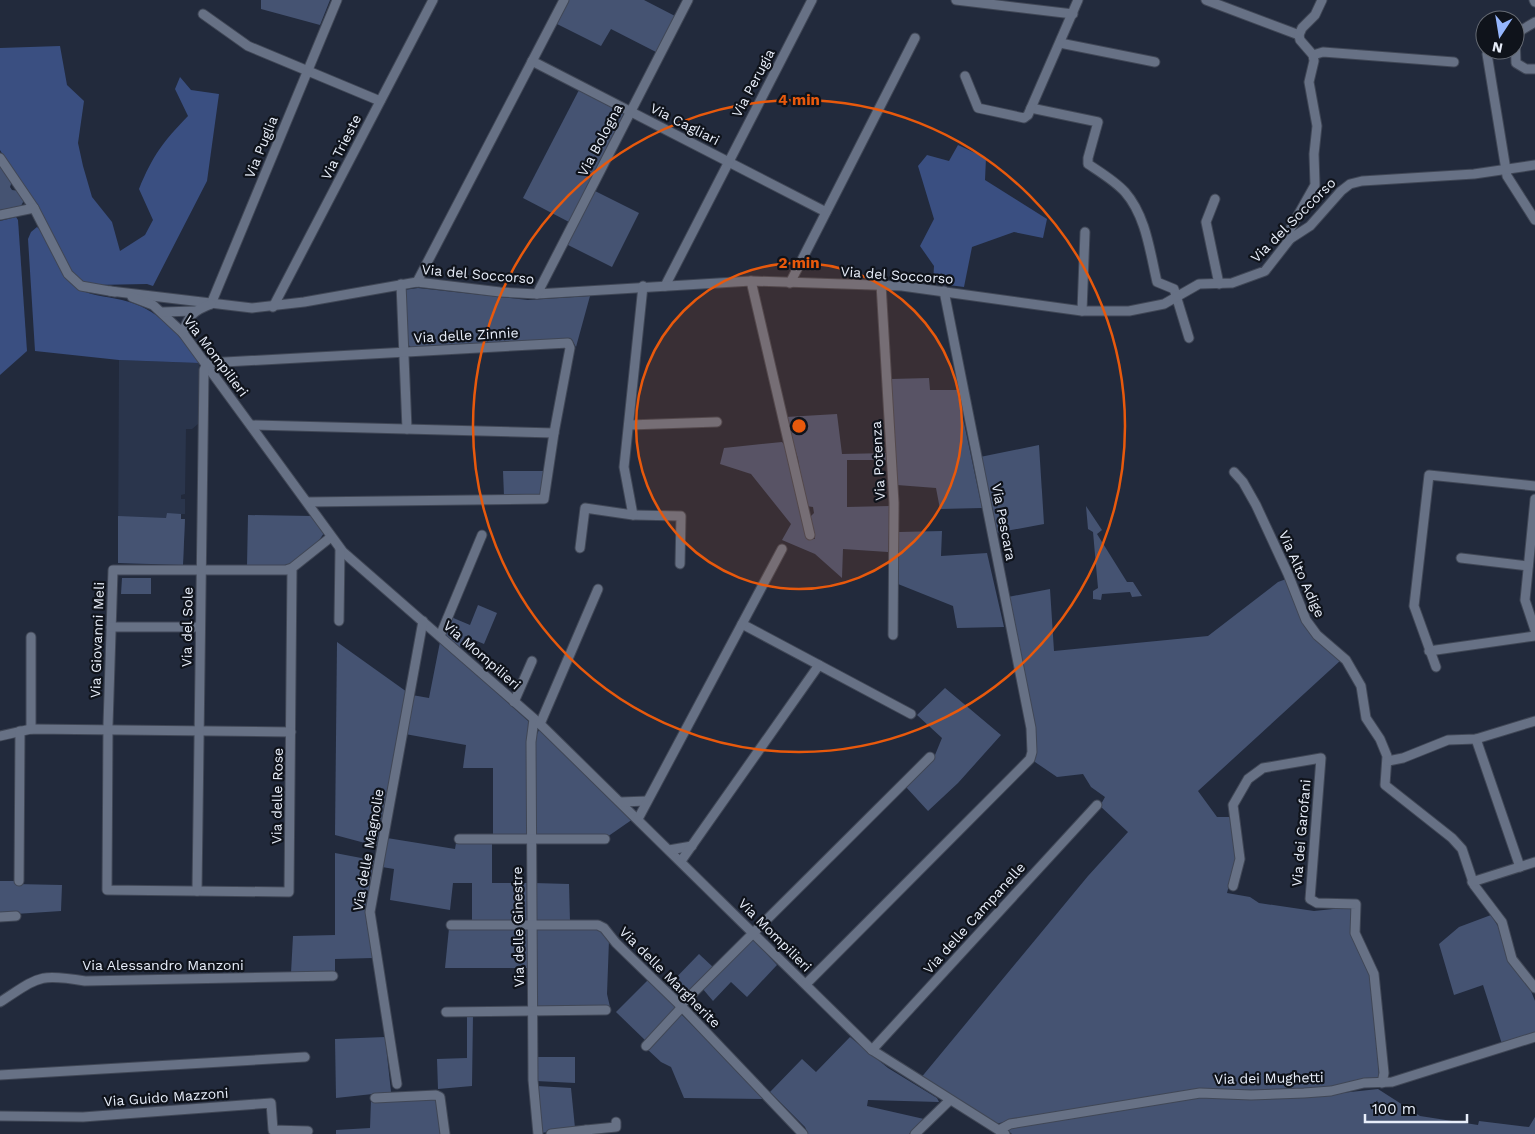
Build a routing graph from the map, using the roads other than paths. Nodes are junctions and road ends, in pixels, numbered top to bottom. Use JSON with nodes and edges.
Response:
{"nodes":[{"id":1,"x":337,"y":0,"type":"edge"},
{"id":2,"x":433,"y":0,"type":"edge"},
{"id":3,"x":564,"y":0,"type":"edge"},
{"id":4,"x":688,"y":0,"type":"edge"},
{"id":5,"x":812,"y":0,"type":"edge"},
{"id":6,"x":956,"y":0,"type":"edge"},
{"id":7,"x":1078,"y":0,"type":"edge"},
{"id":8,"x":1206,"y":0,"type":"edge"},
{"id":9,"x":1322,"y":0,"type":"edge"},
{"id":10,"x":203,"y":14,"type":"dead end"},
{"id":11,"x":1073,"y":14,"type":"junction"},
{"id":12,"x":1299,"y":35,"type":"junction"},
{"id":13,"x":915,"y":38,"type":"dead end"},
{"id":14,"x":1060,"y":43,"type":"junction"},
{"id":15,"x":1313,"y":55,"type":"junction"},
{"id":16,"x":1488,"y":60,"type":"edge"},
{"id":17,"x":1516,"y":60,"type":"edge"},
{"id":18,"x":532,"y":61,"type":"junction"},
{"id":19,"x":1155,"y":62,"type":"dead end"},
{"id":20,"x":1454,"y":62,"type":"dead end"},
{"id":21,"x":1535,"y":69,"type":"edge"},
{"id":22,"x":308,"y":71,"type":"junction"},
{"id":23,"x":965,"y":76,"type":"dead end"},
{"id":24,"x":380,"y":101,"type":"junction"},
{"id":25,"x":1031,"y":108,"type":"junction"},
{"id":26,"x":630,"y":112,"type":"junction"},
{"id":27,"x":0,"y":158,"type":"edge"},
{"id":28,"x":728,"y":162,"type":"junction"},
{"id":29,"x":1535,"y":165,"type":"edge"},
{"id":30,"x":1506,"y":169,"type":"junction"},
{"id":31,"x":1216,"y":199,"type":"dead end"},
{"id":32,"x":34,"y":208,"type":"junction"},
{"id":33,"x":826,"y":212,"type":"junction"},
{"id":34,"x":0,"y":215,"type":"edge"},
{"id":35,"x":1535,"y":220,"type":"edge"},
{"id":36,"x":1085,"y":232,"type":"dead end"},
{"id":37,"x":1290,"y":239,"type":"junction"},
{"id":38,"x":751,"y":281,"type":"junction"},
{"id":39,"x":417,"y":282,"type":"junction"},
{"id":40,"x":790,"y":282,"type":"junction"},
{"id":41,"x":400,"y":284,"type":"junction"},
{"id":42,"x":882,"y":284,"type":"junction"},
{"id":43,"x":1219,"y":284,"type":"junction"},
{"id":44,"x":643,"y":286,"type":"junction"},
{"id":45,"x":665,"y":286,"type":"junction"},
{"id":46,"x":110,"y":291,"type":"junction"},
{"id":47,"x":944,"y":291,"type":"junction"},
{"id":48,"x":537,"y":294,"type":"junction"},
{"id":49,"x":1176,"y":296,"type":"junction"},
{"id":50,"x":181,"y":299,"type":"junction"},
{"id":51,"x":211,"y":304,"type":"junction"},
{"id":52,"x":273,"y":307,"type":"junction"},
{"id":53,"x":195,"y":311,"type":"junction"},
{"id":54,"x":1082,"y":311,"type":"junction"},
{"id":55,"x":167,"y":314,"type":"junction"},
{"id":56,"x":183,"y":333,"type":"junction"},
{"id":57,"x":1189,"y":338,"type":"dead end"},
{"id":58,"x":404,"y":352,"type":"junction"},
{"id":59,"x":207,"y":363,"type":"junction"},
{"id":60,"x":717,"y":422,"type":"dead end"},
{"id":61,"x":251,"y":425,"type":"junction"},
{"id":62,"x":628,"y":425,"type":"junction"},
{"id":63,"x":407,"y":429,"type":"junction"},
{"id":64,"x":554,"y":433,"type":"junction"},
{"id":65,"x":1234,"y":472,"type":"dead end"},
{"id":66,"x":1535,"y":486,"type":"edge"},
{"id":67,"x":1535,"y":499,"type":"edge"},
{"id":68,"x":307,"y":502,"type":"junction"},
{"id":69,"x":633,"y":515,"type":"junction"},
{"id":70,"x":482,"y":535,"type":"dead end"},
{"id":71,"x":810,"y":535,"type":"dead end"},
{"id":72,"x":331,"y":537,"type":"junction"},
{"id":73,"x":580,"y":548,"type":"dead end"},
{"id":74,"x":340,"y":549,"type":"junction"},
{"id":75,"x":782,"y":549,"type":"dead end"},
{"id":76,"x":1460,"y":558,"type":"dead end"},
{"id":77,"x":680,"y":564,"type":"dead end"},
{"id":78,"x":1528,"y":566,"type":"junction"},
{"id":79,"x":292,"y":568,"type":"junction"},
{"id":80,"x":201,"y":570,"type":"junction"},
{"id":81,"x":598,"y":589,"type":"dead end"},
{"id":82,"x":339,"y":621,"type":"dead end"},
{"id":83,"x":423,"y":621,"type":"junction"},
{"id":84,"x":742,"y":624,"type":"junction"},
{"id":85,"x":112,"y":627,"type":"junction"},
{"id":86,"x":200,"y":627,"type":"junction"},
{"id":87,"x":1535,"y":630,"type":"edge"},
{"id":88,"x":440,"y":636,"type":"junction"},
{"id":89,"x":893,"y":636,"type":"dead end"},
{"id":90,"x":1535,"y":636,"type":"edge"},
{"id":91,"x":31,"y":637,"type":"dead end"},
{"id":92,"x":1429,"y":651,"type":"junction"},
{"id":93,"x":532,"y":661,"type":"dead end"},
{"id":94,"x":819,"y":665,"type":"junction"},
{"id":95,"x":1436,"y":667,"type":"dead end"},
{"id":96,"x":514,"y":702,"type":"junction"},
{"id":97,"x":911,"y":714,"type":"dead end"},
{"id":98,"x":1535,"y":721,"type":"edge"},
{"id":99,"x":537,"y":722,"type":"junction"},
{"id":100,"x":31,"y":728,"type":"junction"},
{"id":101,"x":108,"y":729,"type":"junction"},
{"id":102,"x":199,"y":730,"type":"junction"},
{"id":103,"x":20,"y":731,"type":"junction"},
{"id":104,"x":291,"y":732,"type":"junction"},
{"id":105,"x":0,"y":736,"type":"edge"},
{"id":106,"x":1476,"y":739,"type":"junction"},
{"id":107,"x":930,"y":757,"type":"dead end"},
{"id":108,"x":1388,"y":761,"type":"junction"},
{"id":109,"x":621,"y":802,"type":"junction"},
{"id":110,"x":647,"y":802,"type":"junction"},
{"id":111,"x":1097,"y":805,"type":"dead end"},
{"id":112,"x":638,"y":819,"type":"junction"},
{"id":113,"x":458,"y":839,"type":"dead end"},
{"id":114,"x":531,"y":839,"type":"junction"},
{"id":115,"x":605,"y":839,"type":"dead end"},
{"id":116,"x":692,"y":846,"type":"junction"},
{"id":117,"x":669,"y":850,"type":"junction"},
{"id":118,"x":681,"y":861,"type":"junction"},
{"id":119,"x":1535,"y":862,"type":"edge"},
{"id":120,"x":1520,"y":867,"type":"junction"},
{"id":121,"x":18,"y":881,"type":"dead end"},
{"id":122,"x":1472,"y":882,"type":"junction"},
{"id":123,"x":1233,"y":886,"type":"dead end"},
{"id":124,"x":107,"y":890,"type":"joint"},
{"id":125,"x":196,"y":891,"type":"junction"},
{"id":126,"x":16,"y":916,"type":"dead end"},
{"id":127,"x":0,"y":917,"type":"edge"},
{"id":128,"x":451,"y":925,"type":"dead end"},
{"id":129,"x":533,"y":925,"type":"junction"},
{"id":130,"x":754,"y":933,"type":"junction"},
{"id":131,"x":333,"y":976,"type":"dead end"},
{"id":132,"x":806,"y":984,"type":"junction"},
{"id":133,"x":1535,"y":988,"type":"edge"},
{"id":134,"x":0,"y":1002,"type":"edge"},
{"id":135,"x":681,"y":1007,"type":"junction"},
{"id":136,"x":606,"y":1010,"type":"dead end"},
{"id":137,"x":533,"y":1011,"type":"junction"},
{"id":138,"x":446,"y":1012,"type":"dead end"},
{"id":139,"x":1535,"y":1037,"type":"edge"},
{"id":140,"x":646,"y":1046,"type":"dead end"},
{"id":141,"x":872,"y":1050,"type":"junction"},
{"id":142,"x":305,"y":1057,"type":"dead end"},
{"id":143,"x":0,"y":1076,"type":"edge"},
{"id":144,"x":1382,"y":1083,"type":"junction"},
{"id":145,"x":396,"y":1084,"type":"dead end"},
{"id":146,"x":375,"y":1098,"type":"dead end"},
{"id":147,"x":950,"y":1100,"type":"junction"},
{"id":148,"x":0,"y":1116,"type":"edge"},
{"id":149,"x":616,"y":1122,"type":"dead end"},
{"id":150,"x":308,"y":1131,"type":"dead end"},
{"id":151,"x":586,"y":1132,"type":"edge"},
{"id":152,"x":1002,"y":1132,"type":"edge"},
{"id":153,"x":445,"y":1134,"type":"edge"},
{"id":154,"x":538,"y":1134,"type":"edge"},
{"id":155,"x":552,"y":1134,"type":"edge"},
{"id":156,"x":803,"y":1134,"type":"edge"},
{"id":157,"x":915,"y":1134,"type":"edge"}],
"edges":[{"from":1,"to":22,"type":"street","name":"Via Puglia"},
{"from":2,"to":24,"type":"street","name":"Via Trieste"},
{"from":3,"to":18,"type":"street"},
{"from":4,"to":26,"type":"street","name":"Via Bologna"},
{"from":5,"to":28,"type":"street","name":"Via Perugia"},
{"from":6,"to":11,"type":"street"},
{"from":7,"to":11,"type":"street"},
{"from":8,"to":12,"type":"street"},
{"from":9,"to":12,"type":"street"},
{"from":10,"to":22,"type":"street"},
{"from":11,"to":14,"type":"street"},
{"from":12,"to":15,"type":"street"},
{"from":13,"to":33,"type":"street"},
{"from":14,"to":19,"type":"street"},
{"from":14,"to":25,"type":"street"},
{"from":15,"to":20,"type":"street"},
{"from":15,"to":37,"type":"street"},
{"from":16,"to":30,"type":"street"},
{"from":17,"to":21,"type":"street"},
{"from":18,"to":26,"type":"street","name":"Via Cagliari"},
{"from":18,"to":39,"type":"street"},
{"from":22,"to":24,"type":"street"},
{"from":22,"to":51,"type":"street","name":"Via Puglia"},
{"from":23,"to":25,"type":"street"},
{"from":24,"to":52,"type":"street","name":"Via Trieste"},
{"from":25,"to":49,"type":"street"},
{"from":26,"to":28,"type":"street","name":"Via Cagliari"},
{"from":26,"to":48,"type":"street","name":"Via Bologna"},
{"from":27,"to":32,"type":"street","name":"Via Mompilieri"},
{"from":28,"to":33,"type":"street","name":"Via Cagliari"},
{"from":28,"to":45,"type":"street","name":"Via Perugia"},
{"from":29,"to":30,"type":"street","name":"Via del Soccorso"},
{"from":30,"to":35,"type":"street"},
{"from":30,"to":37,"type":"street","name":"Via del Soccorso"},
{"from":31,"to":43,"type":"street"},
{"from":32,"to":34,"type":"street"},
{"from":32,"to":46,"type":"street","name":"Via Mompilieri"},
{"from":33,"to":40,"type":"street"},
{"from":36,"to":54,"type":"street"},
{"from":37,"to":43,"type":"street","name":"Via del Soccorso"},
{"from":38,"to":40,"type":"street","name":"Via del Soccorso"},
{"from":38,"to":45,"type":"street","name":"Via del Soccorso"},
{"from":38,"to":71,"type":"street"},
{"from":39,"to":41,"type":"street","name":"Via del Soccorso"},
{"from":39,"to":48,"type":"street","name":"Via del Soccorso"},
{"from":40,"to":42,"type":"street","name":"Via del Soccorso"},
{"from":41,"to":52,"type":"street","name":"Via del Soccorso"},
{"from":41,"to":58,"type":"street"},
{"from":42,"to":47,"type":"street","name":"Via del Soccorso"},
{"from":42,"to":89,"type":"street","name":"Via Potenza"},
{"from":43,"to":49,"type":"street","name":"Via del Soccorso"},
{"from":44,"to":45,"type":"street","name":"Via del Soccorso"},
{"from":44,"to":48,"type":"street","name":"Via del Soccorso"},
{"from":44,"to":62,"type":"street"},
{"from":46,"to":50,"type":"street","name":"Via del Soccorso"},
{"from":46,"to":55,"type":"street","name":"Via Mompilieri"},
{"from":47,"to":54,"type":"street","name":"Via del Soccorso"},
{"from":47,"to":132,"type":"street","name":"Via Pescara"},
{"from":49,"to":54,"type":"street","name":"Via del Soccorso"},
{"from":49,"to":57,"type":"street"},
{"from":50,"to":51,"type":"street","name":"Via del Soccorso"},
{"from":50,"to":55,"type":"street"},
{"from":51,"to":52,"type":"street","name":"Via del Soccorso"},
{"from":51,"to":53,"type":"street"},
{"from":53,"to":55,"type":"street"},
{"from":53,"to":56,"type":"street"},
{"from":55,"to":56,"type":"street","name":"Via Mompilieri"},
{"from":56,"to":59,"type":"street","name":"Via Mompilieri"},
{"from":58,"to":59,"type":"street","name":"Via delle Zinnie"},
{"from":58,"to":63,"type":"street"},
{"from":58,"to":64,"type":"street","name":"Via delle Zinnie"},
{"from":59,"to":61,"type":"street","name":"Via Mompilieri"},
{"from":59,"to":80,"type":"street","name":"Via del Sole"},
{"from":60,"to":62,"type":"street"},
{"from":61,"to":63,"type":"street"},
{"from":61,"to":68,"type":"street","name":"Via Mompilieri"},
{"from":62,"to":69,"type":"street"},
{"from":63,"to":64,"type":"street"},
{"from":64,"to":68,"type":"street","name":"Via delle Zinnie"},
{"from":65,"to":108,"type":"street","name":"Via Alto Adige"},
{"from":66,"to":92,"type":"street"},
{"from":67,"to":78,"type":"street"},
{"from":68,"to":72,"type":"street","name":"Via Mompilieri"},
{"from":69,"to":73,"type":"street"},
{"from":69,"to":77,"type":"street"},
{"from":70,"to":88,"type":"street"},
{"from":72,"to":74,"type":"street","name":"Via Mompilieri"},
{"from":72,"to":79,"type":"street"},
{"from":74,"to":82,"type":"street"},
{"from":74,"to":83,"type":"street","name":"Via Mompilieri"},
{"from":75,"to":84,"type":"street"},
{"from":76,"to":78,"type":"street"},
{"from":78,"to":87,"type":"street"},
{"from":79,"to":80,"type":"street","name":"Via Giovanni Meli"},
{"from":79,"to":104,"type":"street","name":"Via delle Rose"},
{"from":80,"to":85,"type":"street","name":"Via Giovanni Meli"},
{"from":80,"to":86,"type":"street","name":"Via del Sole"},
{"from":81,"to":99,"type":"street","name":"Via delle Ginestre"},
{"from":83,"to":88,"type":"street","name":"Via Mompilieri"},
{"from":83,"to":145,"type":"street","name":"Via delle Magnolie"},
{"from":84,"to":94,"type":"street"},
{"from":84,"to":110,"type":"street"},
{"from":85,"to":86,"type":"street"},
{"from":85,"to":101,"type":"street","name":"Via Giovanni Meli"},
{"from":86,"to":102,"type":"street","name":"Via del Sole"},
{"from":88,"to":96,"type":"street","name":"Via Mompilieri"},
{"from":90,"to":92,"type":"street"},
{"from":91,"to":100,"type":"street"},
{"from":92,"to":95,"type":"street"},
{"from":93,"to":96,"type":"street"},
{"from":94,"to":97,"type":"street"},
{"from":94,"to":116,"type":"street"},
{"from":96,"to":99,"type":"street","name":"Via Mompilieri"},
{"from":98,"to":106,"type":"street"},
{"from":99,"to":109,"type":"street","name":"Via Mompilieri"},
{"from":99,"to":114,"type":"street","name":"Via delle Ginestre"},
{"from":100,"to":101,"type":"street"},
{"from":100,"to":103,"type":"street"},
{"from":101,"to":102,"type":"street"},
{"from":101,"to":124,"type":"street","name":"Via Giovanni Meli"},
{"from":102,"to":104,"type":"street"},
{"from":102,"to":125,"type":"street","name":"Via del Sole"},
{"from":103,"to":105,"type":"street"},
{"from":103,"to":121,"type":"street"},
{"from":104,"to":125,"type":"street","name":"Via delle Rose"},
{"from":106,"to":108,"type":"street"},
{"from":106,"to":120,"type":"street"},
{"from":107,"to":130,"type":"street"},
{"from":108,"to":122,"type":"street"},
{"from":109,"to":110,"type":"street"},
{"from":109,"to":112,"type":"street","name":"Via Mompilieri"},
{"from":110,"to":112,"type":"street"},
{"from":111,"to":141,"type":"street","name":"Via delle Campanelle"},
{"from":112,"to":117,"type":"street","name":"Via Mompilieri"},
{"from":113,"to":114,"type":"street"},
{"from":114,"to":115,"type":"street"},
{"from":114,"to":129,"type":"street","name":"Via delle Ginestre"},
{"from":116,"to":117,"type":"street"},
{"from":116,"to":118,"type":"street"},
{"from":117,"to":118,"type":"street","name":"Via Mompilieri"},
{"from":118,"to":130,"type":"street","name":"Via Mompilieri"},
{"from":119,"to":120,"type":"street"},
{"from":120,"to":122,"type":"street"},
{"from":122,"to":133,"type":"street"},
{"from":123,"to":144,"type":"street","name":"Via dei Garofani"},
{"from":124,"to":125,"type":"street","name":"Via delle Rose"},
{"from":126,"to":127,"type":"street"},
{"from":128,"to":129,"type":"street","name":"Via delle Margherite"},
{"from":129,"to":135,"type":"street","name":"Via delle Margherite"},
{"from":129,"to":137,"type":"street","name":"Via delle Ginestre"},
{"from":130,"to":132,"type":"street","name":"Via Mompilieri"},
{"from":130,"to":135,"type":"street"},
{"from":131,"to":134,"type":"street","name":"Via Alessandro Manzoni"},
{"from":132,"to":141,"type":"street","name":"Via Mompilieri"},
{"from":135,"to":140,"type":"street"},
{"from":135,"to":156,"type":"street","name":"Via delle Margherite"},
{"from":136,"to":137,"type":"street"},
{"from":137,"to":138,"type":"street"},
{"from":137,"to":154,"type":"street","name":"Via delle Ginestre"},
{"from":139,"to":144,"type":"street","name":"Via dei Mughetti"},
{"from":141,"to":147,"type":"street","name":"Via Mompilieri"},
{"from":142,"to":143,"type":"street"},
{"from":144,"to":152,"type":"street","name":"Via dei Mughetti"},
{"from":146,"to":153,"type":"street"},
{"from":147,"to":152,"type":"street","name":"Via Mompilieri"},
{"from":147,"to":157,"type":"street"},
{"from":148,"to":150,"type":"street","name":"Via Guido Mazzoni"},
{"from":149,"to":151,"type":"street"},
{"from":151,"to":155,"type":"street"}]}
